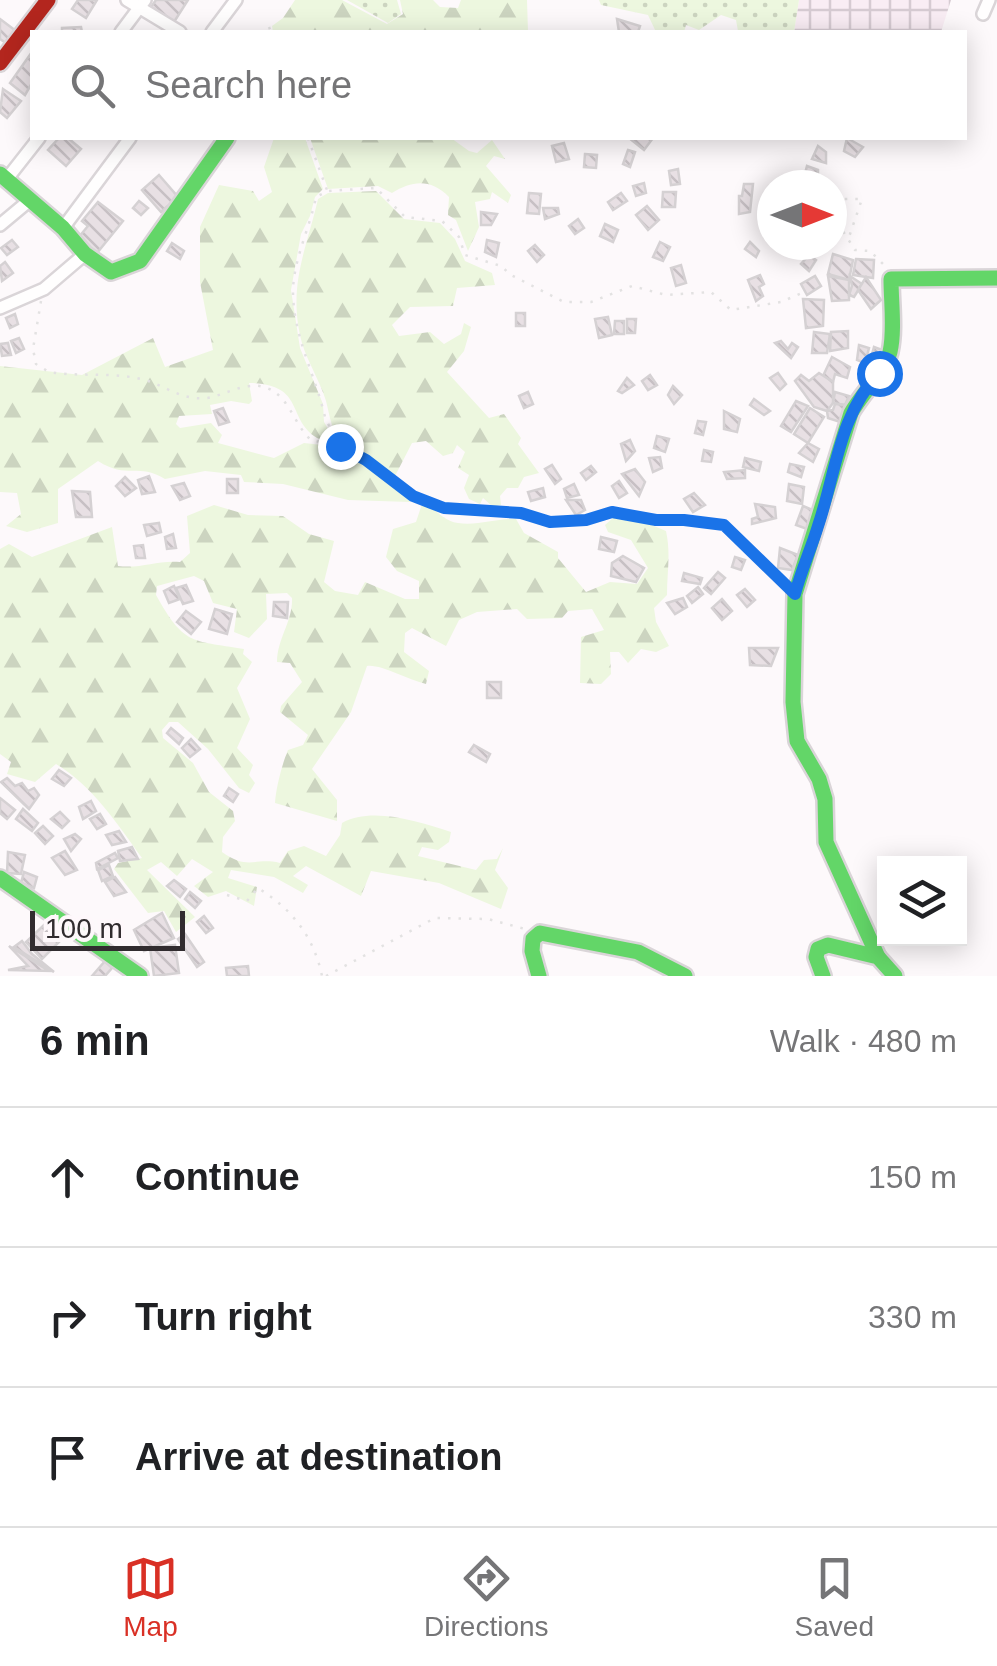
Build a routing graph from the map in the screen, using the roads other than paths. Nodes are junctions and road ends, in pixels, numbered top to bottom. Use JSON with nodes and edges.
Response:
{"nodes":[{"id":1,"x":48,"y":0,"type":"edge"},
{"id":2,"x":127,"y":0,"type":"edge"},
{"id":3,"x":236,"y":0,"type":"edge"},
{"id":4,"x":989,"y":0,"type":"edge"},
{"id":5,"x":142,"y":4,"type":"edge"},
{"id":6,"x":983,"y":14,"type":"dead end"},
{"id":7,"x":122,"y":30,"type":"edge"},
{"id":8,"x":177,"y":30,"type":"edge"},
{"id":9,"x":214,"y":30,"type":"edge"},
{"id":10,"x":0,"y":63,"type":"edge"},
{"id":11,"x":38,"y":140,"type":"edge"},
{"id":12,"x":129,"y":140,"type":"edge"},
{"id":13,"x":226,"y":140,"type":"edge"},
{"id":14,"x":3,"y":177,"type":"edge"},
{"id":15,"x":30,"y":200,"type":"junction"},
{"id":16,"x":0,"y":225,"type":"edge"},
{"id":17,"x":63,"y":228,"type":"junction"},
{"id":18,"x":85,"y":254,"type":"junction"},
{"id":19,"x":997,"y":278,"type":"edge"},
{"id":20,"x":0,"y":308,"type":"edge"},
{"id":21,"x":0,"y":878,"type":"edge"},
{"id":22,"x":878,"y":956,"type":"junction"},
{"id":23,"x":140,"y":976,"type":"edge"},
{"id":24,"x":538,"y":976,"type":"edge"},
{"id":25,"x":685,"y":976,"type":"edge"},
{"id":26,"x":823,"y":976,"type":"edge"},
{"id":27,"x":895,"y":976,"type":"edge"}],
"edges":[{"from":1,"to":10,"type":"street"},
{"from":2,"to":5,"type":"street"},
{"from":3,"to":9,"type":"street"},
{"from":4,"to":6,"type":"street"},
{"from":5,"to":7,"type":"street"},
{"from":5,"to":8,"type":"street"},
{"from":11,"to":14,"type":"street"},
{"from":12,"to":17,"type":"street"},
{"from":13,"to":18,"type":"street"},
{"from":14,"to":15,"type":"street"},
{"from":15,"to":16,"type":"street"},
{"from":15,"to":17,"type":"street"},
{"from":17,"to":18,"type":"street"},
{"from":18,"to":20,"type":"street"},
{"from":19,"to":22,"type":"street"},
{"from":21,"to":23,"type":"street"},
{"from":22,"to":26,"type":"street"},
{"from":22,"to":27,"type":"street"},
{"from":24,"to":25,"type":"street"}]}
